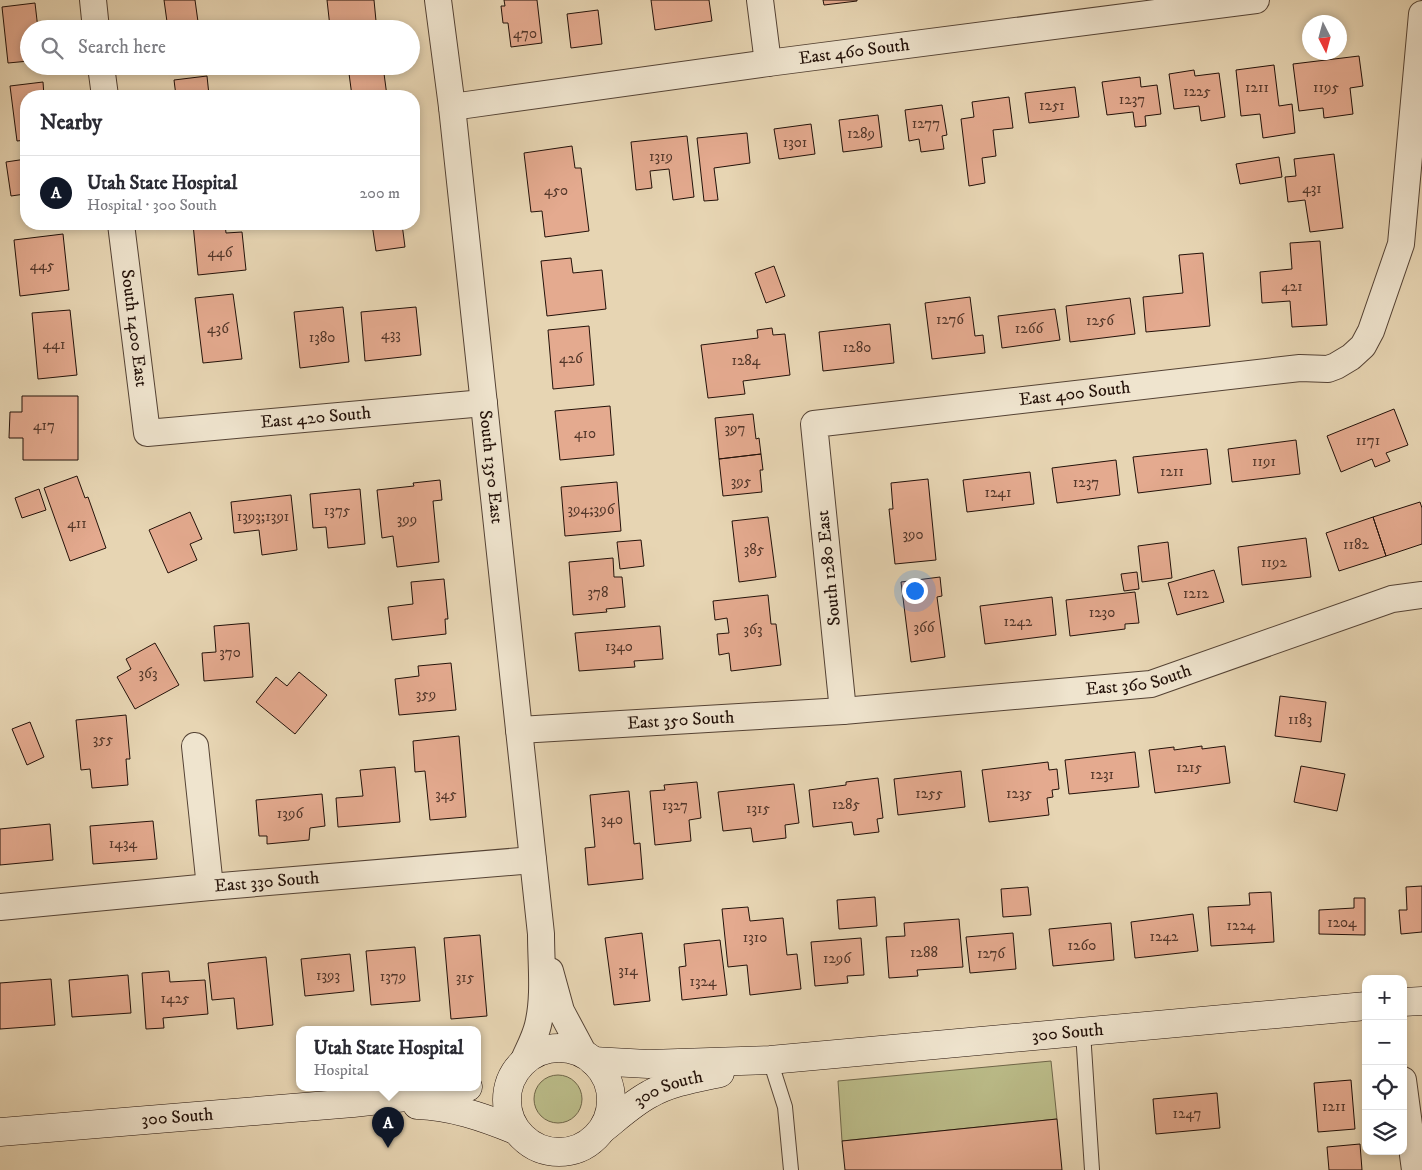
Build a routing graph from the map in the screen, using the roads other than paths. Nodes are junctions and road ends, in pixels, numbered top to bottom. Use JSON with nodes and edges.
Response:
{"nodes":[{"id":1,"x":93,"y":0,"type":"edge"},
{"id":2,"x":438,"y":0,"type":"edge"},
{"id":3,"x":760,"y":0,"type":"edge"},
{"id":4,"x":1256,"y":0,"type":"edge"},
{"id":5,"x":1422,"y":14,"type":"edge"},
{"id":6,"x":95,"y":20,"type":"edge"},
{"id":7,"x":768,"y":63,"type":"junction"},
{"id":8,"x":102,"y":75,"type":"edge"},
{"id":9,"x":104,"y":90,"type":"edge"},
{"id":10,"x":452,"y":107,"type":"junction"},
{"id":11,"x":122,"y":230,"type":"edge"},
{"id":12,"x":484,"y":403,"type":"junction"},
{"id":13,"x":814,"y":424,"type":"joint"},
{"id":14,"x":147,"y":433,"type":"joint"},
{"id":15,"x":1422,"y":595,"type":"edge"},
{"id":16,"x":843,"y":711,"type":"junction"},
{"id":17,"x":519,"y":730,"type":"junction"},
{"id":18,"x":195,"y":746,"type":"dead end"},
{"id":19,"x":533,"y":860,"type":"junction"},
{"id":20,"x":210,"y":887,"type":"junction"},
{"id":21,"x":0,"y":907,"type":"edge"},
{"id":22,"x":541,"y":934,"type":"junction"},
{"id":23,"x":1422,"y":1000,"type":"edge"},
{"id":24,"x":1407,"y":1002,"type":"edge"},
{"id":25,"x":1362,"y":1006,"type":"edge"},
{"id":26,"x":1083,"y":1032,"type":"junction"},
{"id":27,"x":588,"y":1057,"type":"junction"},
{"id":28,"x":770,"y":1060,"type":"junction"},
{"id":29,"x":519,"y":1067,"type":"junction"},
{"id":30,"x":481,"y":1084,"type":"edge"},
{"id":31,"x":450,"y":1091,"type":"edge"},
{"id":32,"x":353,"y":1103,"type":"junction"},
{"id":33,"x":1407,"y":1110,"type":"edge"},
{"id":34,"x":0,"y":1132,"type":"edge"},
{"id":35,"x":521,"y":1136,"type":"junction"},
{"id":36,"x":598,"y":1136,"type":"junction"},
{"id":37,"x":537,"y":1170,"type":"edge"},
{"id":38,"x":584,"y":1170,"type":"edge"},
{"id":39,"x":792,"y":1170,"type":"edge"},
{"id":40,"x":1092,"y":1170,"type":"edge"},
{"id":41,"x":1415,"y":1170,"type":"edge"}],
"edges":[{"from":1,"to":6,"type":"street"},
{"from":2,"to":10,"type":"street","name":"South 1350 East"},
{"from":3,"to":7,"type":"street"},
{"from":4,"to":7,"type":"street","name":"East 460 South"},
{"from":5,"to":13,"type":"street","name":"East 400 South"},
{"from":7,"to":10,"type":"street","name":"East 460 South"},
{"from":8,"to":9,"type":"street"},
{"from":10,"to":12,"type":"street","name":"South 1350 East"},
{"from":11,"to":14,"type":"street","name":"South 1400 East"},
{"from":12,"to":14,"type":"street","name":"East 420 South"},
{"from":12,"to":17,"type":"street","name":"South 1350 East"},
{"from":13,"to":16,"type":"street","name":"South 1280 East"},
{"from":15,"to":16,"type":"street","name":"East 360 South"},
{"from":16,"to":17,"type":"street","name":"East 350 South"},
{"from":17,"to":19,"type":"street","name":"South 1350 East"},
{"from":18,"to":20,"type":"street"},
{"from":19,"to":20,"type":"street","name":"East 330 South"},
{"from":19,"to":22,"type":"street","name":"South 1350 East"},
{"from":20,"to":21,"type":"street","name":"East 330 South"},
{"from":22,"to":27,"type":"street","name":"South 1350 East"},
{"from":22,"to":29,"type":"street","name":"South 1350 East"},
{"from":23,"to":24,"type":"street"},
{"from":25,"to":26,"type":"street","name":"300 South"},
{"from":26,"to":28,"type":"street","name":"300 South"},
{"from":26,"to":40,"type":"lane"},
{"from":27,"to":28,"type":"street","name":"300 South"},
{"from":27,"to":29,"type":"street"},
{"from":27,"to":36,"type":"street"},
{"from":28,"to":36,"type":"street","name":"300 South"},
{"from":28,"to":39,"type":"lane"},
{"from":29,"to":30,"type":"street"},
{"from":29,"to":35,"type":"street"},
{"from":31,"to":32,"type":"street","name":"300 South"},
{"from":32,"to":34,"type":"street","name":"300 South"},
{"from":32,"to":35,"type":"street","name":"300 South"},
{"from":33,"to":41,"type":"street"},
{"from":35,"to":36,"type":"street"},
{"from":35,"to":37,"type":"street"},
{"from":36,"to":38,"type":"street"}]}
